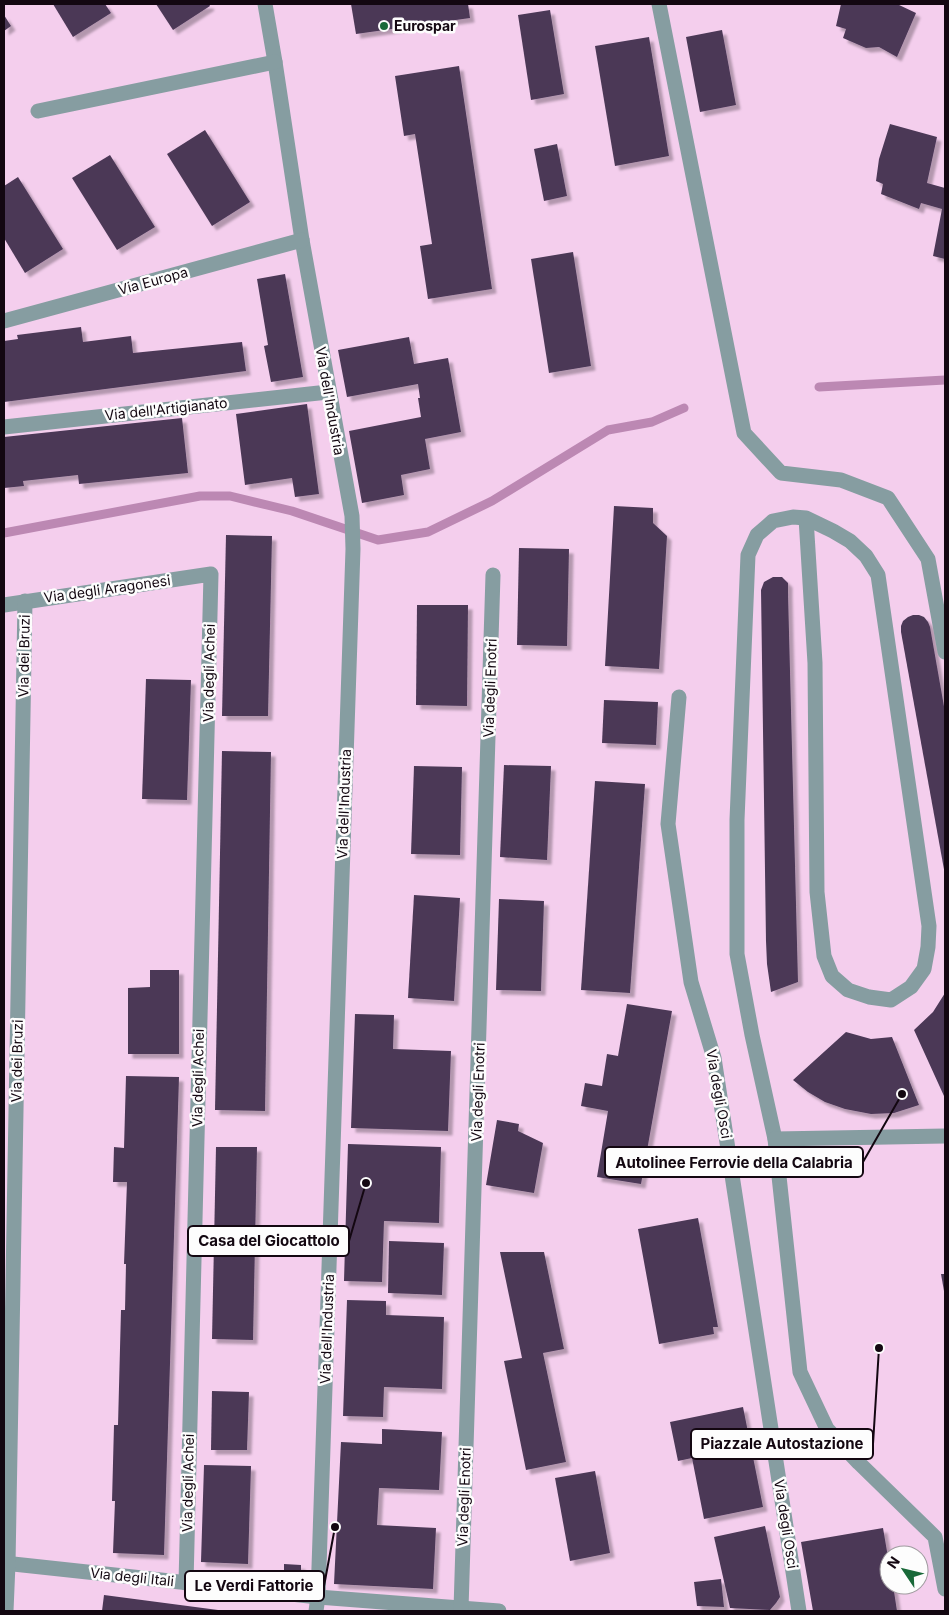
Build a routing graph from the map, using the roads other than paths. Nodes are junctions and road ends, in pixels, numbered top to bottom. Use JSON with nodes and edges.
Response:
{"nodes":[{"id":1,"x":265,"y":4,"type":"edge"},
{"id":2,"x":659,"y":4,"type":"edge"},
{"id":3,"x":275,"y":62,"type":"junction"},
{"id":4,"x":38,"y":111,"type":"dead end"},
{"id":5,"x":302,"y":240,"type":"junction"},
{"id":6,"x":4,"y":321,"type":"edge"},
{"id":7,"x":328,"y":392,"type":"junction"},
{"id":8,"x":4,"y":426,"type":"edge"},
{"id":9,"x":806,"y":518,"type":"junction"},
{"id":10,"x":211,"y":574,"type":"joint"},
{"id":11,"x":493,"y":575,"type":"dead end"},
{"id":12,"x":25,"y":601,"type":"junction"},
{"id":13,"x":4,"y":604,"type":"edge"},
{"id":14,"x":945,"y":652,"type":"edge"},
{"id":15,"x":679,"y":697,"type":"dead end"},
{"id":16,"x":945,"y":1136,"type":"edge"},
{"id":17,"x":775,"y":1139,"type":"junction"},
{"id":18,"x":6,"y":1563,"type":"edge"},
{"id":19,"x":186,"y":1583,"type":"junction"},
{"id":20,"x":945,"y":1589,"type":"edge"},
{"id":21,"x":317,"y":1604,"type":"edge"},
{"id":22,"x":461,"y":1609,"type":"junction"},
{"id":23,"x":6,"y":1611,"type":"edge"},
{"id":24,"x":499,"y":1611,"type":"edge"},
{"id":25,"x":799,"y":1611,"type":"edge"}],
"edges":[{"from":1,"to":3,"type":"street","name":"Via dell'Industria"},
{"from":2,"to":14,"type":"street"},
{"from":3,"to":4,"type":"street"},
{"from":3,"to":5,"type":"street","name":"Via dell'Industria"},
{"from":5,"to":6,"type":"street","name":"Via Europa"},
{"from":5,"to":7,"type":"street","name":"Via dell'Industria"},
{"from":7,"to":8,"type":"street","name":"Via dell'Artigianato"},
{"from":7,"to":21,"type":"street","name":"Via dell'Industria"},
{"from":9,"to":9,"type":"street"},
{"from":9,"to":17,"type":"street"},
{"from":10,"to":12,"type":"street","name":"Via degli Aragonesi"},
{"from":10,"to":19,"type":"street","name":"Via degli Achei"},
{"from":11,"to":22,"type":"street","name":"Via degli Enotri"},
{"from":12,"to":13,"type":"street","name":"Via degli Aragonesi"},
{"from":12,"to":18,"type":"street","name":"Via dei Bruzi"},
{"from":15,"to":25,"type":"street","name":"Via degli Osci"},
{"from":16,"to":17,"type":"street"},
{"from":17,"to":20,"type":"street"},
{"from":18,"to":19,"type":"street","name":"Via degli Itali"},
{"from":18,"to":23,"type":"street","name":"Via dei Bruzi"},
{"from":19,"to":21,"type":"street","name":"Via degli Itali"},
{"from":21,"to":22,"type":"street","name":"Via degli Itali"},
{"from":22,"to":24,"type":"street","name":"Via degli Itali"}]}
